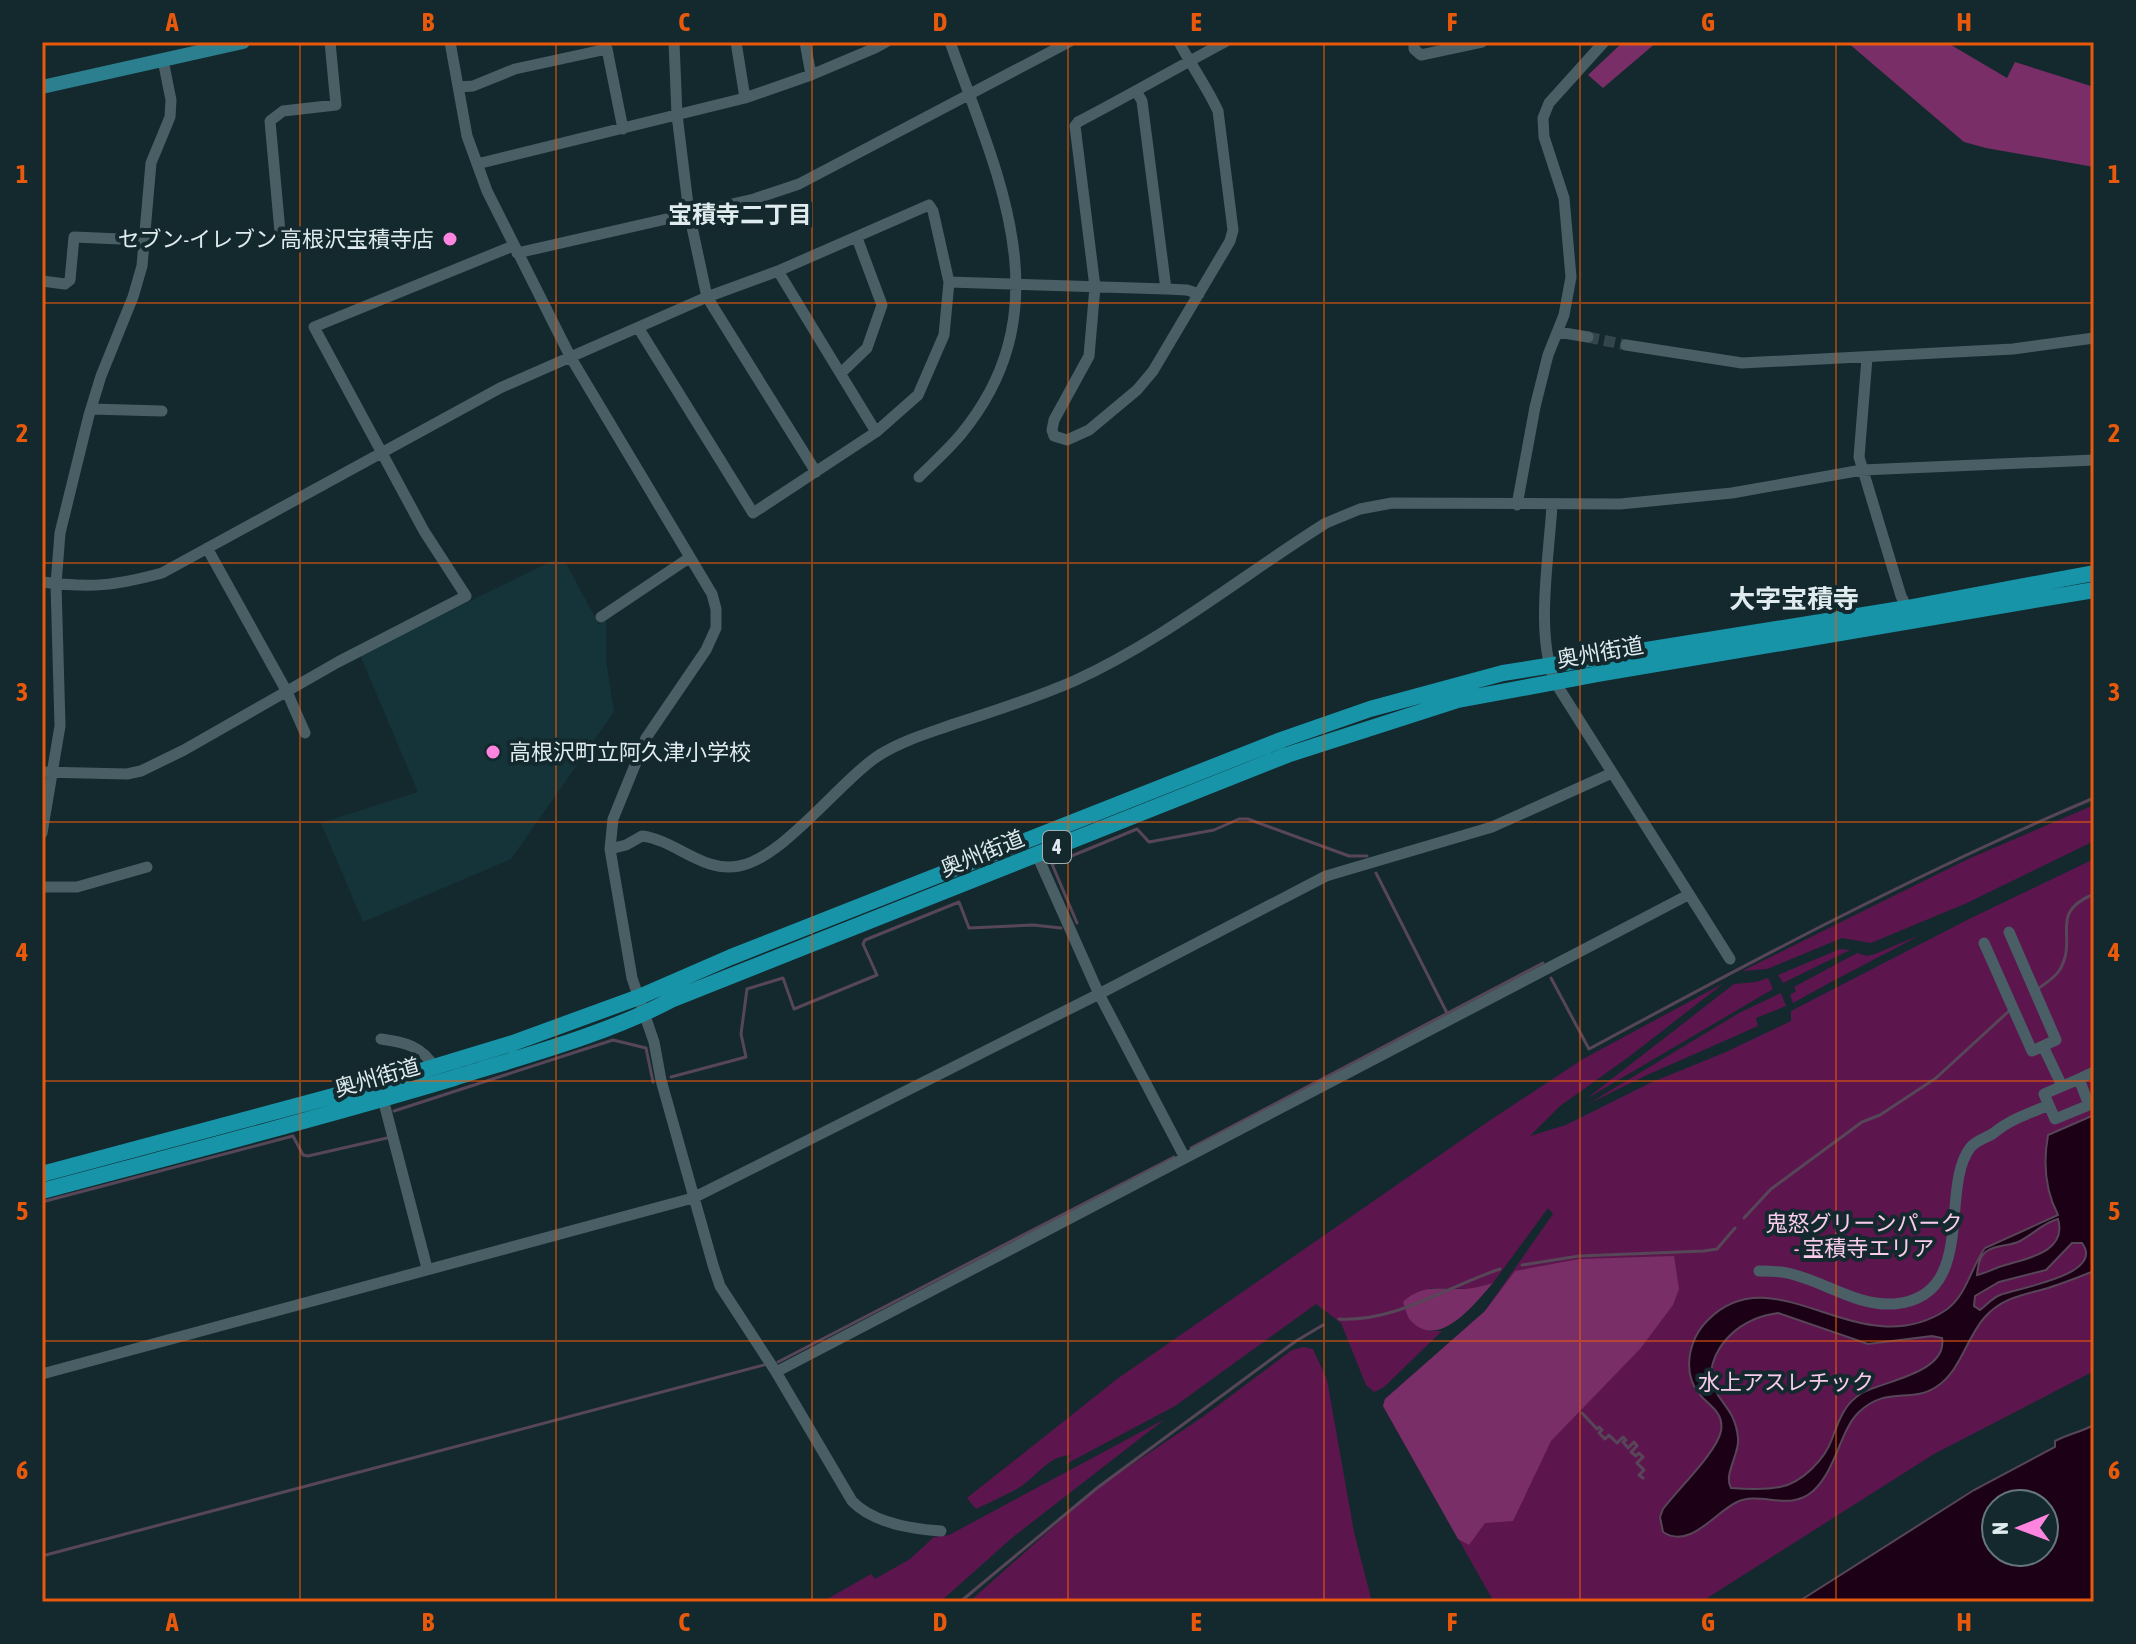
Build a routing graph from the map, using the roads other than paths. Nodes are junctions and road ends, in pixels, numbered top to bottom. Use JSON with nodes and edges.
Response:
{"nodes":[{"id":1,"x":243,"y":42,"type":"edge"},
{"id":2,"x":330,"y":42,"type":"edge"},
{"id":3,"x":450,"y":42,"type":"edge"},
{"id":4,"x":674,"y":42,"type":"edge"},
{"id":5,"x":736,"y":42,"type":"edge"},
{"id":6,"x":805,"y":42,"type":"edge"},
{"id":7,"x":950,"y":42,"type":"edge"},
{"id":8,"x":1069,"y":42,"type":"edge"},
{"id":9,"x":1179,"y":42,"type":"edge"},
{"id":10,"x":1225,"y":42,"type":"edge"},
{"id":11,"x":1414,"y":42,"type":"edge"},
{"id":12,"x":1482,"y":42,"type":"edge"},
{"id":13,"x":1604,"y":42,"type":"edge"},
{"id":14,"x":878,"y":44,"type":"edge"},
{"id":15,"x":606,"y":46,"type":"edge"},
{"id":16,"x":163,"y":60,"type":"junction"},
{"id":17,"x":1189,"y":61,"type":"junction"},
{"id":18,"x":811,"y":75,"type":"junction"},
{"id":19,"x":42,"y":87,"type":"edge"},
{"id":20,"x":458,"y":87,"type":"junction"},
{"id":21,"x":1136,"y":91,"type":"junction"},
{"id":22,"x":968,"y":93,"type":"junction"},
{"id":23,"x":745,"y":98,"type":"junction"},
{"id":24,"x":677,"y":115,"type":"junction"},
{"id":25,"x":623,"y":129,"type":"junction"},
{"id":26,"x":477,"y":164,"type":"junction"},
{"id":27,"x":689,"y":213,"type":"junction"},
{"id":28,"x":280,"y":232,"type":"dead end"},
{"id":29,"x":857,"y":238,"type":"junction"},
{"id":30,"x":143,"y":240,"type":"junction"},
{"id":31,"x":515,"y":249,"type":"junction"},
{"id":32,"x":778,"y":271,"type":"junction"},
{"id":33,"x":42,"y":281,"type":"edge"},
{"id":34,"x":949,"y":282,"type":"junction"},
{"id":35,"x":1017,"y":284,"type":"junction"},
{"id":36,"x":1095,"y":287,"type":"junction"},
{"id":37,"x":1166,"y":289,"type":"junction"},
{"id":38,"x":1199,"y":294,"type":"junction"},
{"id":39,"x":707,"y":297,"type":"junction"},
{"id":40,"x":639,"y":329,"type":"junction"},
{"id":41,"x":1558,"y":332,"type":"junction"},
{"id":42,"x":1588,"y":337,"type":"tunnel mouth"},
{"id":43,"x":2094,"y":338,"type":"edge"},
{"id":44,"x":1626,"y":345,"type":"tunnel mouth"},
{"id":45,"x":571,"y":358,"type":"junction"},
{"id":46,"x":1867,"y":358,"type":"junction"},
{"id":47,"x":841,"y":373,"type":"junction"},
{"id":48,"x":91,"y":409,"type":"junction"},
{"id":49,"x":162,"y":411,"type":"dead end"},
{"id":50,"x":876,"y":432,"type":"junction"},
{"id":51,"x":383,"y":451,"type":"junction"},
{"id":52,"x":2094,"y":460,"type":"edge"},
{"id":53,"x":1862,"y":470,"type":"junction"},
{"id":54,"x":816,"y":472,"type":"junction"},
{"id":55,"x":919,"y":477,"type":"dead end"},
{"id":56,"x":1517,"y":505,"type":"junction"},
{"id":57,"x":1552,"y":505,"type":"junction"},
{"id":58,"x":207,"y":548,"type":"junction"},
{"id":59,"x":689,"y":558,"type":"junction"},
{"id":60,"x":2094,"y":573,"type":"edge"},
{"id":61,"x":42,"y":582,"type":"edge"},
{"id":62,"x":56,"y":584,"type":"junction"},
{"id":63,"x":2094,"y":590,"type":"edge"},
{"id":64,"x":1907,"y":608,"type":"junction"},
{"id":65,"x":601,"y":617,"type":"dead end"},
{"id":66,"x":1548,"y":665,"type":"junction"},
{"id":67,"x":1555,"y":682,"type":"junction"},
{"id":68,"x":287,"y":692,"type":"junction"},
{"id":69,"x":305,"y":733,"type":"dead end"},
{"id":70,"x":47,"y":773,"type":"edge"},
{"id":71,"x":1612,"y":773,"type":"junction"},
{"id":72,"x":42,"y":833,"type":"edge"},
{"id":73,"x":610,"y":849,"type":"junction"},
{"id":74,"x":1037,"y":855,"type":"junction"},
{"id":75,"x":147,"y":867,"type":"dead end"},
{"id":76,"x":42,"y":887,"type":"edge"},
{"id":77,"x":1688,"y":895,"type":"junction"},
{"id":78,"x":2009,"y":932,"type":"dead end"},
{"id":79,"x":1984,"y":943,"type":"dead end"},
{"id":80,"x":1730,"y":959,"type":"dead end"},
{"id":81,"x":1099,"y":994,"type":"junction"},
{"id":82,"x":639,"y":997,"type":"junction"},
{"id":83,"x":645,"y":1014,"type":"junction"},
{"id":84,"x":381,"y":1039,"type":"dead end"},
{"id":85,"x":2043,"y":1046,"type":"junction"},
{"id":86,"x":434,"y":1067,"type":"junction"},
{"id":87,"x":2094,"y":1072,"type":"edge"},
{"id":88,"x":2079,"y":1079,"type":"junction"},
{"id":89,"x":2062,"y":1086,"type":"junction"},
{"id":90,"x":383,"y":1099,"type":"junction"},
{"id":91,"x":2049,"y":1105,"type":"junction"},
{"id":92,"x":1185,"y":1158,"type":"junction"},
{"id":93,"x":42,"y":1174,"type":"edge"},
{"id":94,"x":42,"y":1191,"type":"edge"},
{"id":95,"x":693,"y":1198,"type":"junction"},
{"id":96,"x":427,"y":1268,"type":"junction"},
{"id":97,"x":1759,"y":1271,"type":"dead end"},
{"id":98,"x":776,"y":1372,"type":"junction"},
{"id":99,"x":42,"y":1374,"type":"edge"},
{"id":100,"x":941,"y":1531,"type":"dead end"}],
"edges":[{"from":1,"to":16,"type":"main road"},
{"from":2,"to":28,"type":"street"},
{"from":3,"to":20,"type":"street"},
{"from":4,"to":24,"type":"street"},
{"from":5,"to":23,"type":"street"},
{"from":6,"to":18,"type":"street"},
{"from":7,"to":22,"type":"street"},
{"from":8,"to":22,"type":"street"},
{"from":9,"to":17,"type":"street"},
{"from":10,"to":17,"type":"street"},
{"from":11,"to":12,"type":"street"},
{"from":13,"to":41,"type":"street"},
{"from":14,"to":18,"type":"street"},
{"from":15,"to":20,"type":"street"},
{"from":15,"to":25,"type":"street"},
{"from":16,"to":19,"type":"main road"},
{"from":16,"to":30,"type":"street"},
{"from":17,"to":21,"type":"street"},
{"from":17,"to":38,"type":"street"},
{"from":18,"to":23,"type":"street"},
{"from":20,"to":26,"type":"street"},
{"from":21,"to":36,"type":"street"},
{"from":21,"to":37,"type":"street"},
{"from":22,"to":27,"type":"street"},
{"from":22,"to":35,"type":"street"},
{"from":23,"to":24,"type":"street"},
{"from":24,"to":25,"type":"street"},
{"from":24,"to":27,"type":"street"},
{"from":25,"to":26,"type":"street"},
{"from":26,"to":31,"type":"street"},
{"from":27,"to":31,"type":"street"},
{"from":27,"to":39,"type":"street"},
{"from":29,"to":32,"type":"street"},
{"from":29,"to":34,"type":"street"},
{"from":29,"to":47,"type":"street"},
{"from":30,"to":33,"type":"street"},
{"from":30,"to":48,"type":"street"},
{"from":31,"to":45,"type":"street"},
{"from":31,"to":51,"type":"street"},
{"from":32,"to":39,"type":"street"},
{"from":32,"to":47,"type":"street"},
{"from":34,"to":35,"type":"street"},
{"from":34,"to":50,"type":"street"},
{"from":35,"to":36,"type":"street"},
{"from":35,"to":55,"type":"street"},
{"from":36,"to":37,"type":"street"},
{"from":36,"to":38,"type":"street"},
{"from":37,"to":38,"type":"street"},
{"from":39,"to":40,"type":"street"},
{"from":39,"to":54,"type":"street"},
{"from":40,"to":45,"type":"street"},
{"from":40,"to":54,"type":"street"},
{"from":41,"to":42,"type":"street"},
{"from":41,"to":56,"type":"street"},
{"from":43,"to":46,"type":"street"},
{"from":44,"to":46,"type":"street"},
{"from":45,"to":51,"type":"street"},
{"from":45,"to":59,"type":"street"},
{"from":46,"to":53,"type":"street"},
{"from":47,"to":50,"type":"street"},
{"from":48,"to":49,"type":"street"},
{"from":48,"to":62,"type":"street"},
{"from":50,"to":54,"type":"street"},
{"from":51,"to":58,"type":"street"},
{"from":51,"to":68,"type":"street"},
{"from":52,"to":53,"type":"street"},
{"from":53,"to":57,"type":"street"},
{"from":53,"to":64,"type":"street"},
{"from":56,"to":57,"type":"street"},
{"from":56,"to":73,"type":"street"},
{"from":57,"to":66,"type":"street"},
{"from":58,"to":62,"type":"street"},
{"from":58,"to":68,"type":"street"},
{"from":59,"to":65,"type":"street"},
{"from":59,"to":73,"type":"street"},
{"from":60,"to":64,"type":"highway","name":"奥州街道","number":"4"},
{"from":61,"to":62,"type":"street"},
{"from":62,"to":70,"type":"street"},
{"from":63,"to":67,"type":"highway","name":"奥州街道","number":"4"},
{"from":64,"to":66,"type":"highway","name":"奥州街道","number":"4"},
{"from":66,"to":67,"type":"street"},
{"from":66,"to":82,"type":"highway","name":"奥州街道","number":"4"},
{"from":67,"to":71,"type":"street"},
{"from":67,"to":74,"type":"highway","name":"奥州街道","number":"4"},
{"from":68,"to":69,"type":"street"},
{"from":68,"to":70,"type":"street"},
{"from":70,"to":72,"type":"street"},
{"from":71,"to":77,"type":"street"},
{"from":71,"to":81,"type":"street"},
{"from":73,"to":82,"type":"street"},
{"from":74,"to":81,"type":"street"},
{"from":74,"to":83,"type":"highway","name":"奥州街道","number":"4"},
{"from":75,"to":76,"type":"street"},
{"from":77,"to":80,"type":"street"},
{"from":77,"to":92,"type":"street"},
{"from":78,"to":85,"type":"street"},
{"from":79,"to":85,"type":"street"},
{"from":81,"to":92,"type":"street"},
{"from":81,"to":95,"type":"street"},
{"from":82,"to":83,"type":"street"},
{"from":82,"to":86,"type":"highway","name":"奥州街道","number":"4"},
{"from":83,"to":90,"type":"highway","name":"奥州街道","number":"4"},
{"from":83,"to":95,"type":"street"},
{"from":84,"to":86,"type":"street"},
{"from":85,"to":89,"type":"street"},
{"from":86,"to":93,"type":"highway","name":"奥州街道","number":"4"},
{"from":87,"to":88,"type":"street"},
{"from":88,"to":89,"type":"street"},
{"from":88,"to":91,"type":"street"},
{"from":89,"to":91,"type":"street"},
{"from":90,"to":94,"type":"highway","name":"奥州街道","number":"4"},
{"from":90,"to":96,"type":"street"},
{"from":91,"to":97,"type":"street"},
{"from":92,"to":98,"type":"street"},
{"from":95,"to":96,"type":"street"},
{"from":95,"to":98,"type":"street"},
{"from":96,"to":99,"type":"street"},
{"from":98,"to":100,"type":"street"}]}
